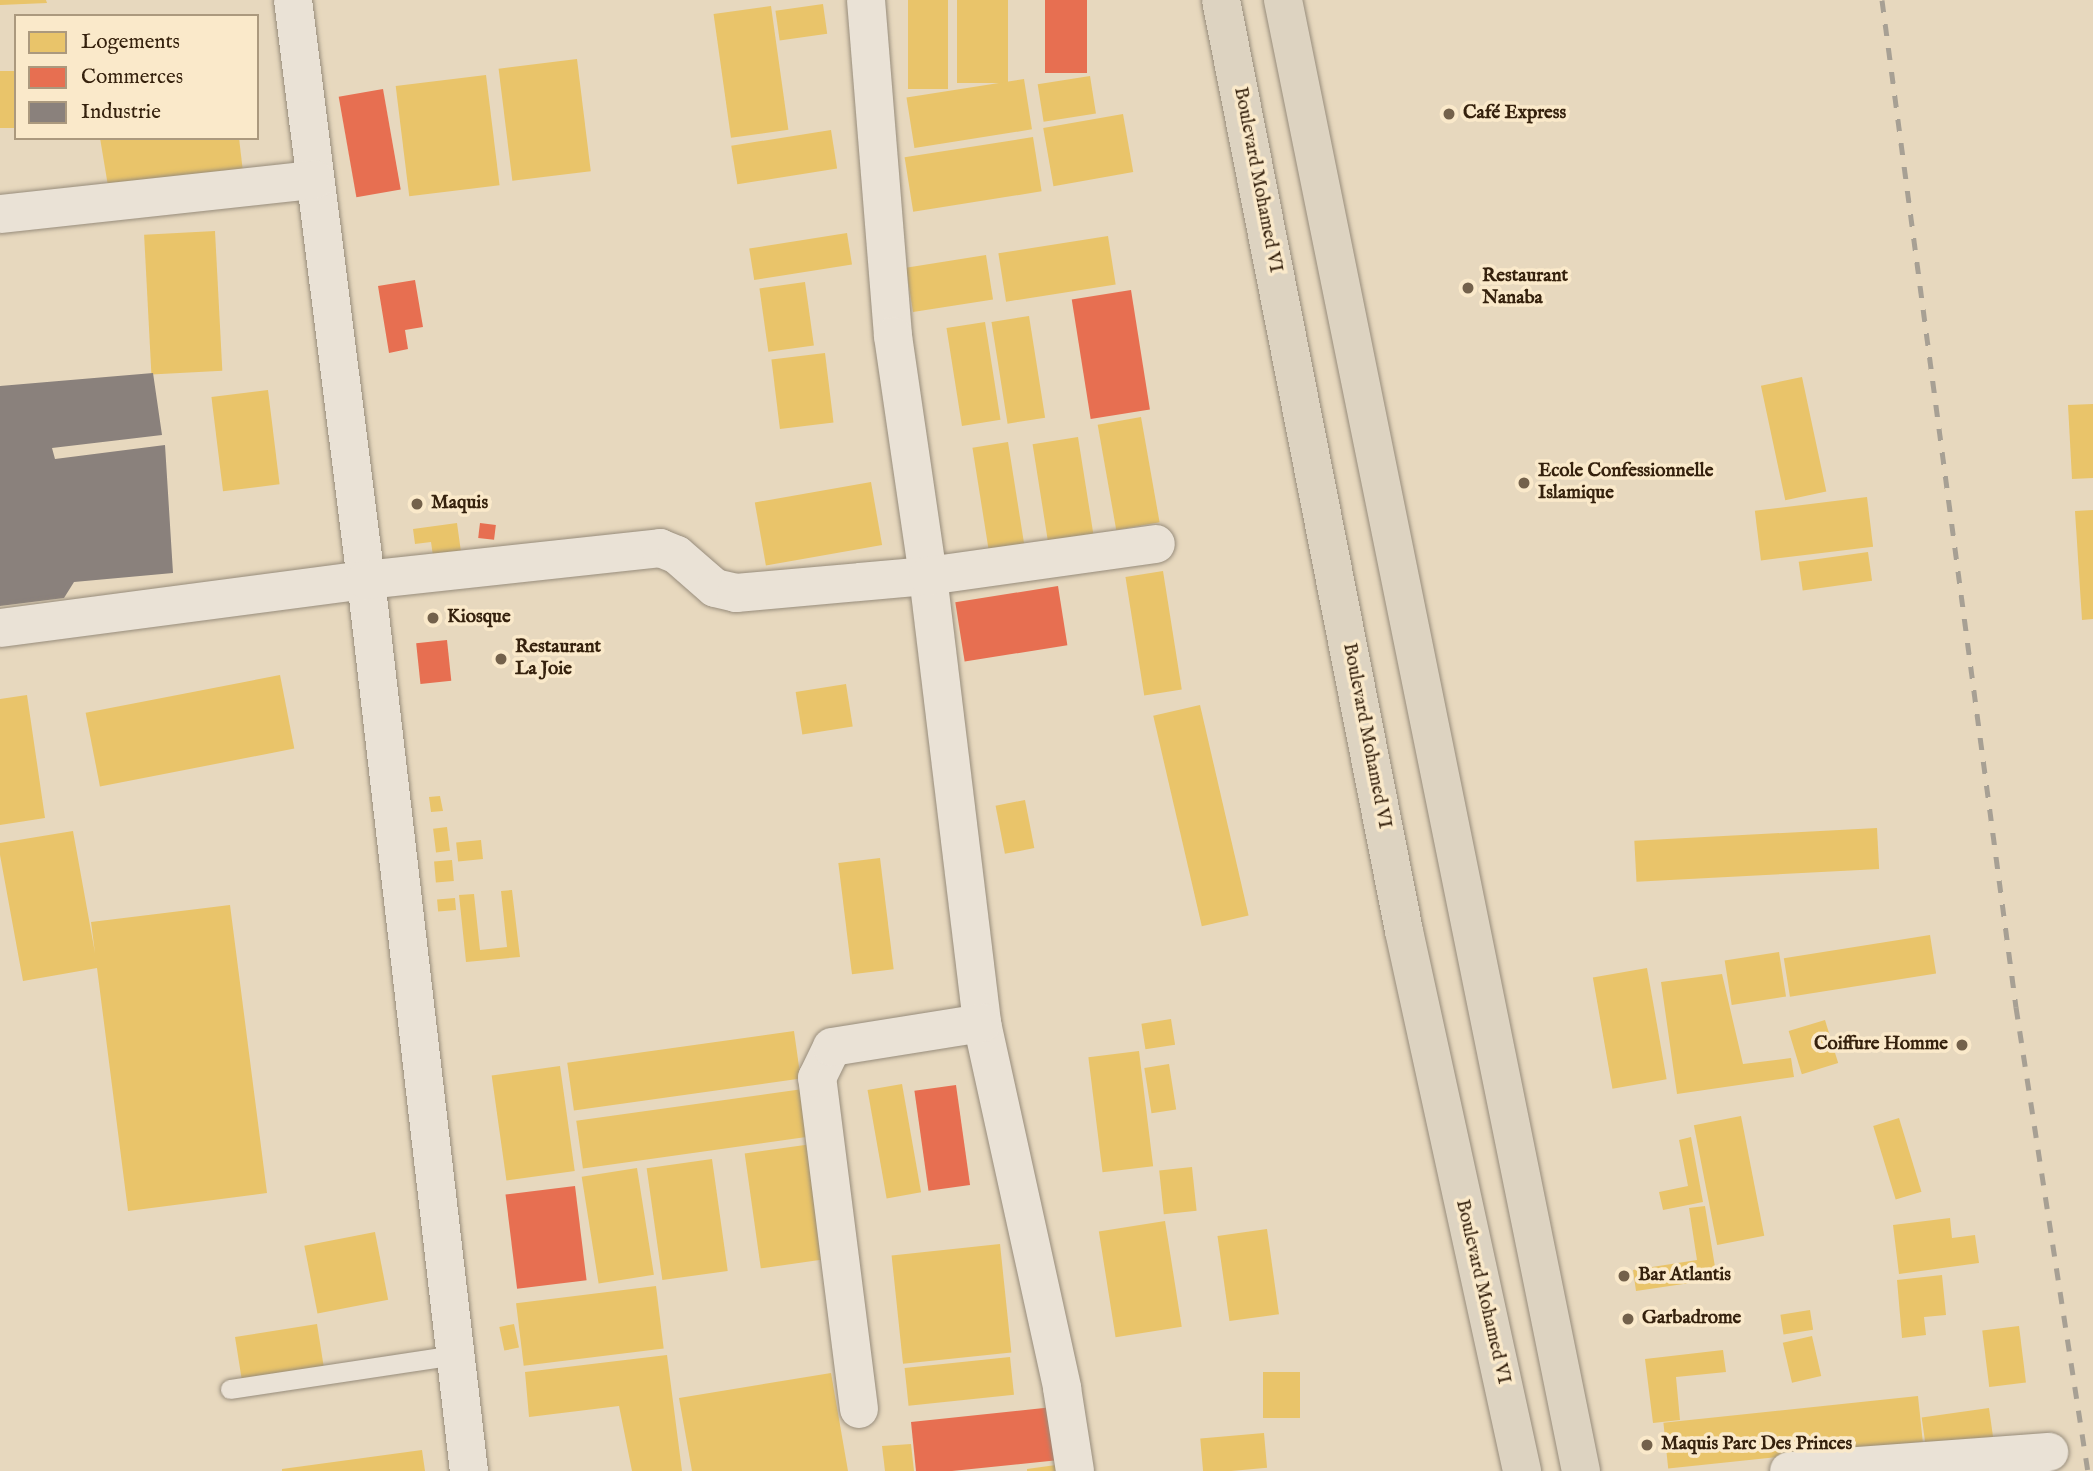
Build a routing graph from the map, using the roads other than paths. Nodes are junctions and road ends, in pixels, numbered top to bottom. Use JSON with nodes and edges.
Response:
{"nodes":[{"id":1,"x":293,"y":0,"type":"edge"},
{"id":2,"x":866,"y":0,"type":"edge"},
{"id":3,"x":1220,"y":0,"type":"edge"},
{"id":4,"x":1283,"y":0,"type":"edge"},
{"id":5,"x":315,"y":180,"type":"junction"},
{"id":6,"x":0,"y":214,"type":"edge"},
{"id":7,"x":1156,"y":544,"type":"dead end"},
{"id":8,"x":928,"y":576,"type":"junction"},
{"id":9,"x":366,"y":580,"type":"junction"},
{"id":10,"x":0,"y":628,"type":"edge"},
{"id":11,"x":982,"y":1023,"type":"junction"},
{"id":12,"x":455,"y":1355,"type":"junction"},
{"id":13,"x":230,"y":1389,"type":"dead end"},
{"id":14,"x":859,"y":1409,"type":"dead end"},
{"id":15,"x":2049,"y":1452,"type":"dead end"},
{"id":16,"x":469,"y":1471,"type":"edge"},
{"id":17,"x":1075,"y":1471,"type":"edge"},
{"id":18,"x":1522,"y":1471,"type":"edge"},
{"id":19,"x":1581,"y":1471,"type":"edge"},
{"id":20,"x":1789,"y":1471,"type":"edge"}],
"edges":[{"from":1,"to":5,"type":"street"},
{"from":2,"to":8,"type":"street"},
{"from":3,"to":18,"type":"main road","name":"Boulevard Mohamed VI"},
{"from":4,"to":19,"type":"main road"},
{"from":5,"to":6,"type":"street"},
{"from":5,"to":9,"type":"street"},
{"from":7,"to":8,"type":"street"},
{"from":8,"to":9,"type":"street"},
{"from":8,"to":11,"type":"street"},
{"from":9,"to":10,"type":"street"},
{"from":9,"to":12,"type":"street"},
{"from":11,"to":14,"type":"street"},
{"from":11,"to":17,"type":"street"},
{"from":12,"to":13,"type":"lane"},
{"from":12,"to":16,"type":"street"},
{"from":15,"to":20,"type":"street"}]}
